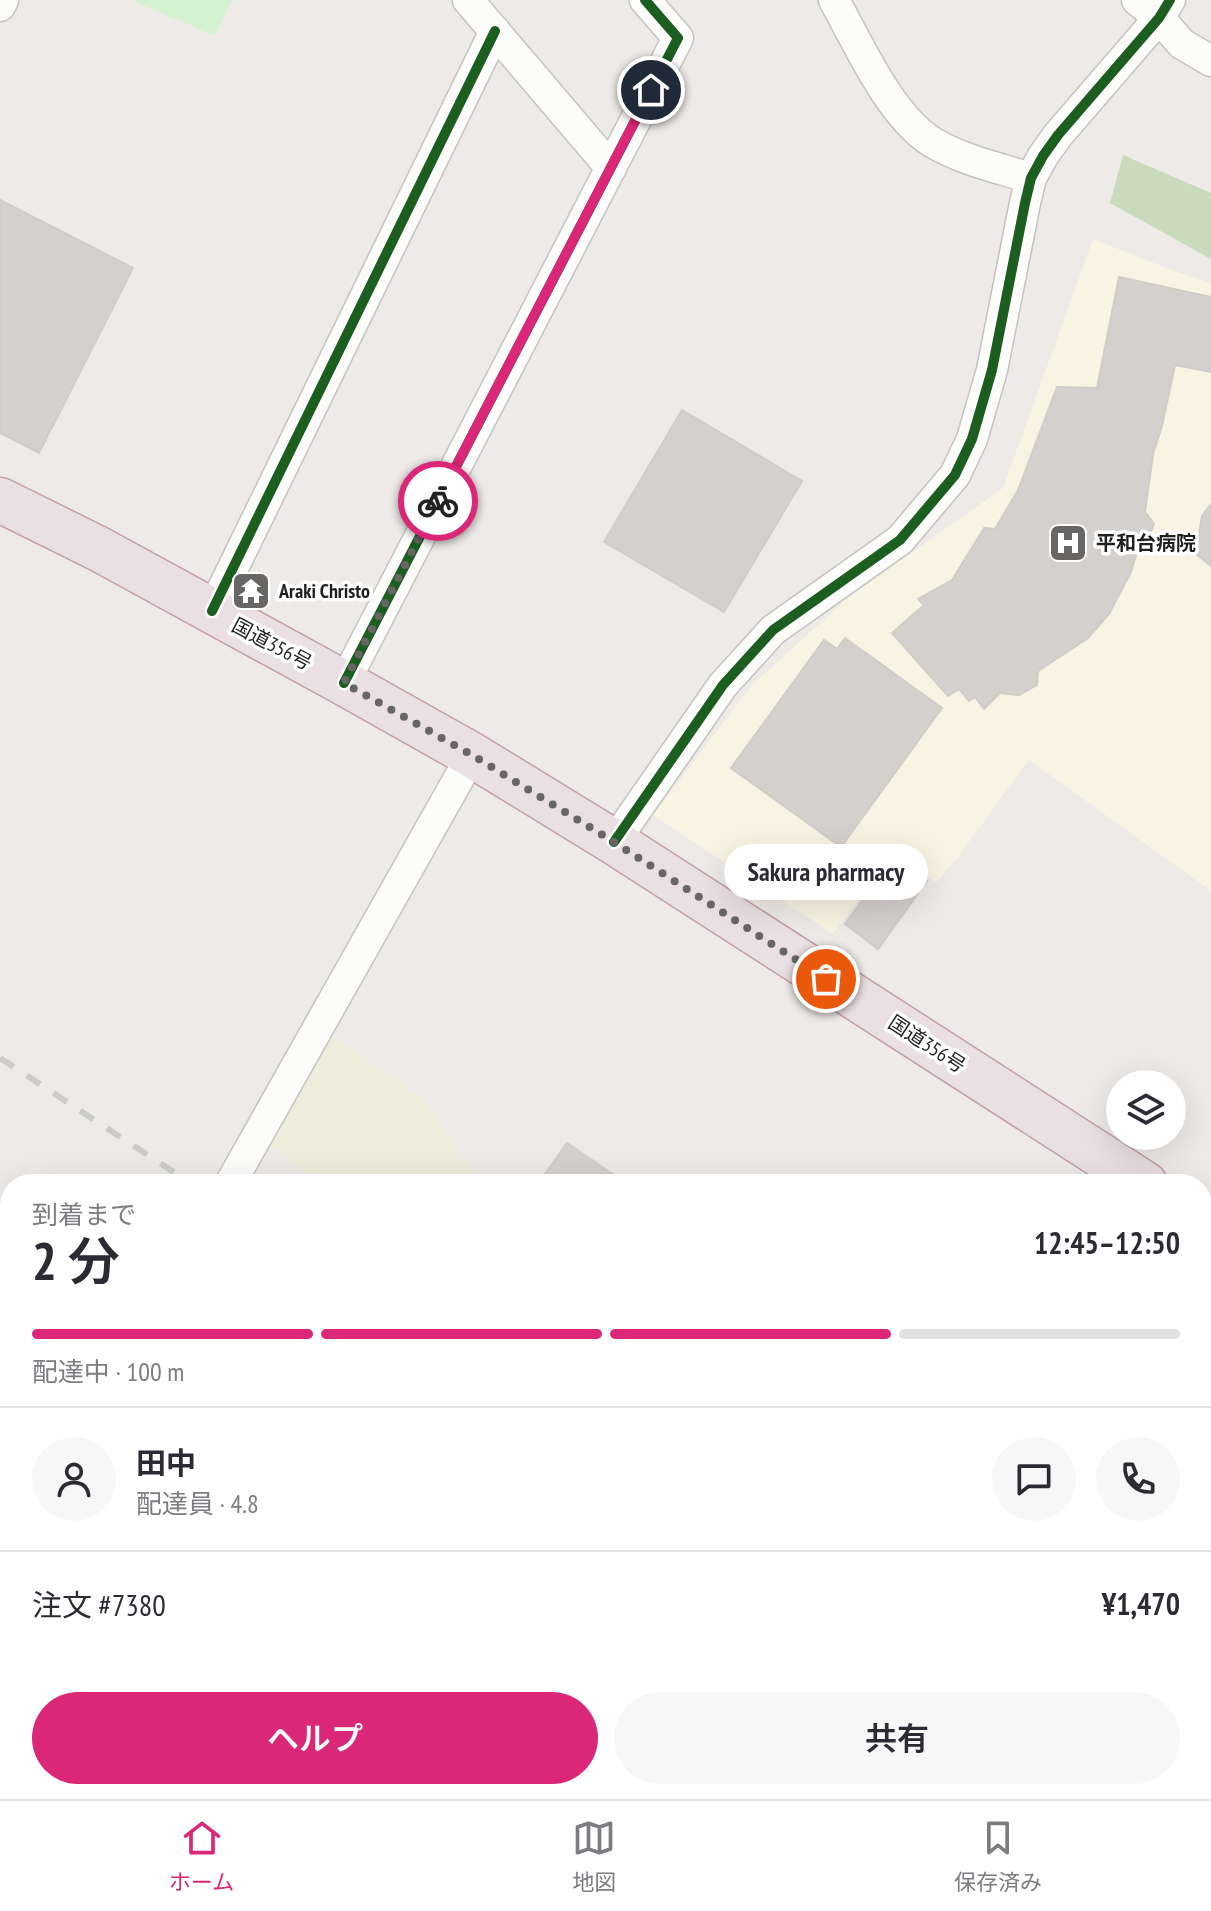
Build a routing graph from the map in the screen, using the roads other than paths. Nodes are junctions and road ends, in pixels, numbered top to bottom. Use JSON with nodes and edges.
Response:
{"nodes":[{"id":1,"x":3,"y":0,"type":"edge"},
{"id":2,"x":468,"y":0,"type":"edge"},
{"id":3,"x":645,"y":0,"type":"edge"},
{"id":4,"x":834,"y":0,"type":"edge"},
{"id":5,"x":0,"y":6,"type":"edge"},
{"id":6,"x":1155,"y":6,"type":"edge"},
{"id":7,"x":495,"y":31,"type":"junction"},
{"id":8,"x":1211,"y":61,"type":"edge"},
{"id":9,"x":611,"y":168,"type":"junction"},
{"id":10,"x":1031,"y":178,"type":"junction"},
{"id":11,"x":0,"y":500,"type":"edge"},
{"id":12,"x":212,"y":611,"type":"junction"},
{"id":13,"x":344,"y":683,"type":"junction"},
{"id":14,"x":472,"y":755,"type":"junction"},
{"id":15,"x":614,"y":842,"type":"junction"},
{"id":16,"x":236,"y":1174,"type":"edge"},
{"id":17,"x":1129,"y":1174,"type":"edge"}],
"edges":[{"from":1,"to":5,"type":"street"},
{"from":2,"to":7,"type":"street"},
{"from":3,"to":9,"type":"street"},
{"from":4,"to":10,"type":"street"},
{"from":6,"to":8,"type":"street"},
{"from":6,"to":10,"type":"street"},
{"from":7,"to":9,"type":"street"},
{"from":7,"to":12,"type":"street"},
{"from":9,"to":13,"type":"street"},
{"from":10,"to":15,"type":"street"},
{"from":11,"to":12,"type":"highway","name":"国道356号"},
{"from":12,"to":13,"type":"highway","name":"国道356号"},
{"from":13,"to":14,"type":"highway","name":"国道356号"},
{"from":14,"to":15,"type":"highway","name":"国道356号"},
{"from":14,"to":16,"type":"street"},
{"from":15,"to":17,"type":"highway","name":"国道356号"}]}
